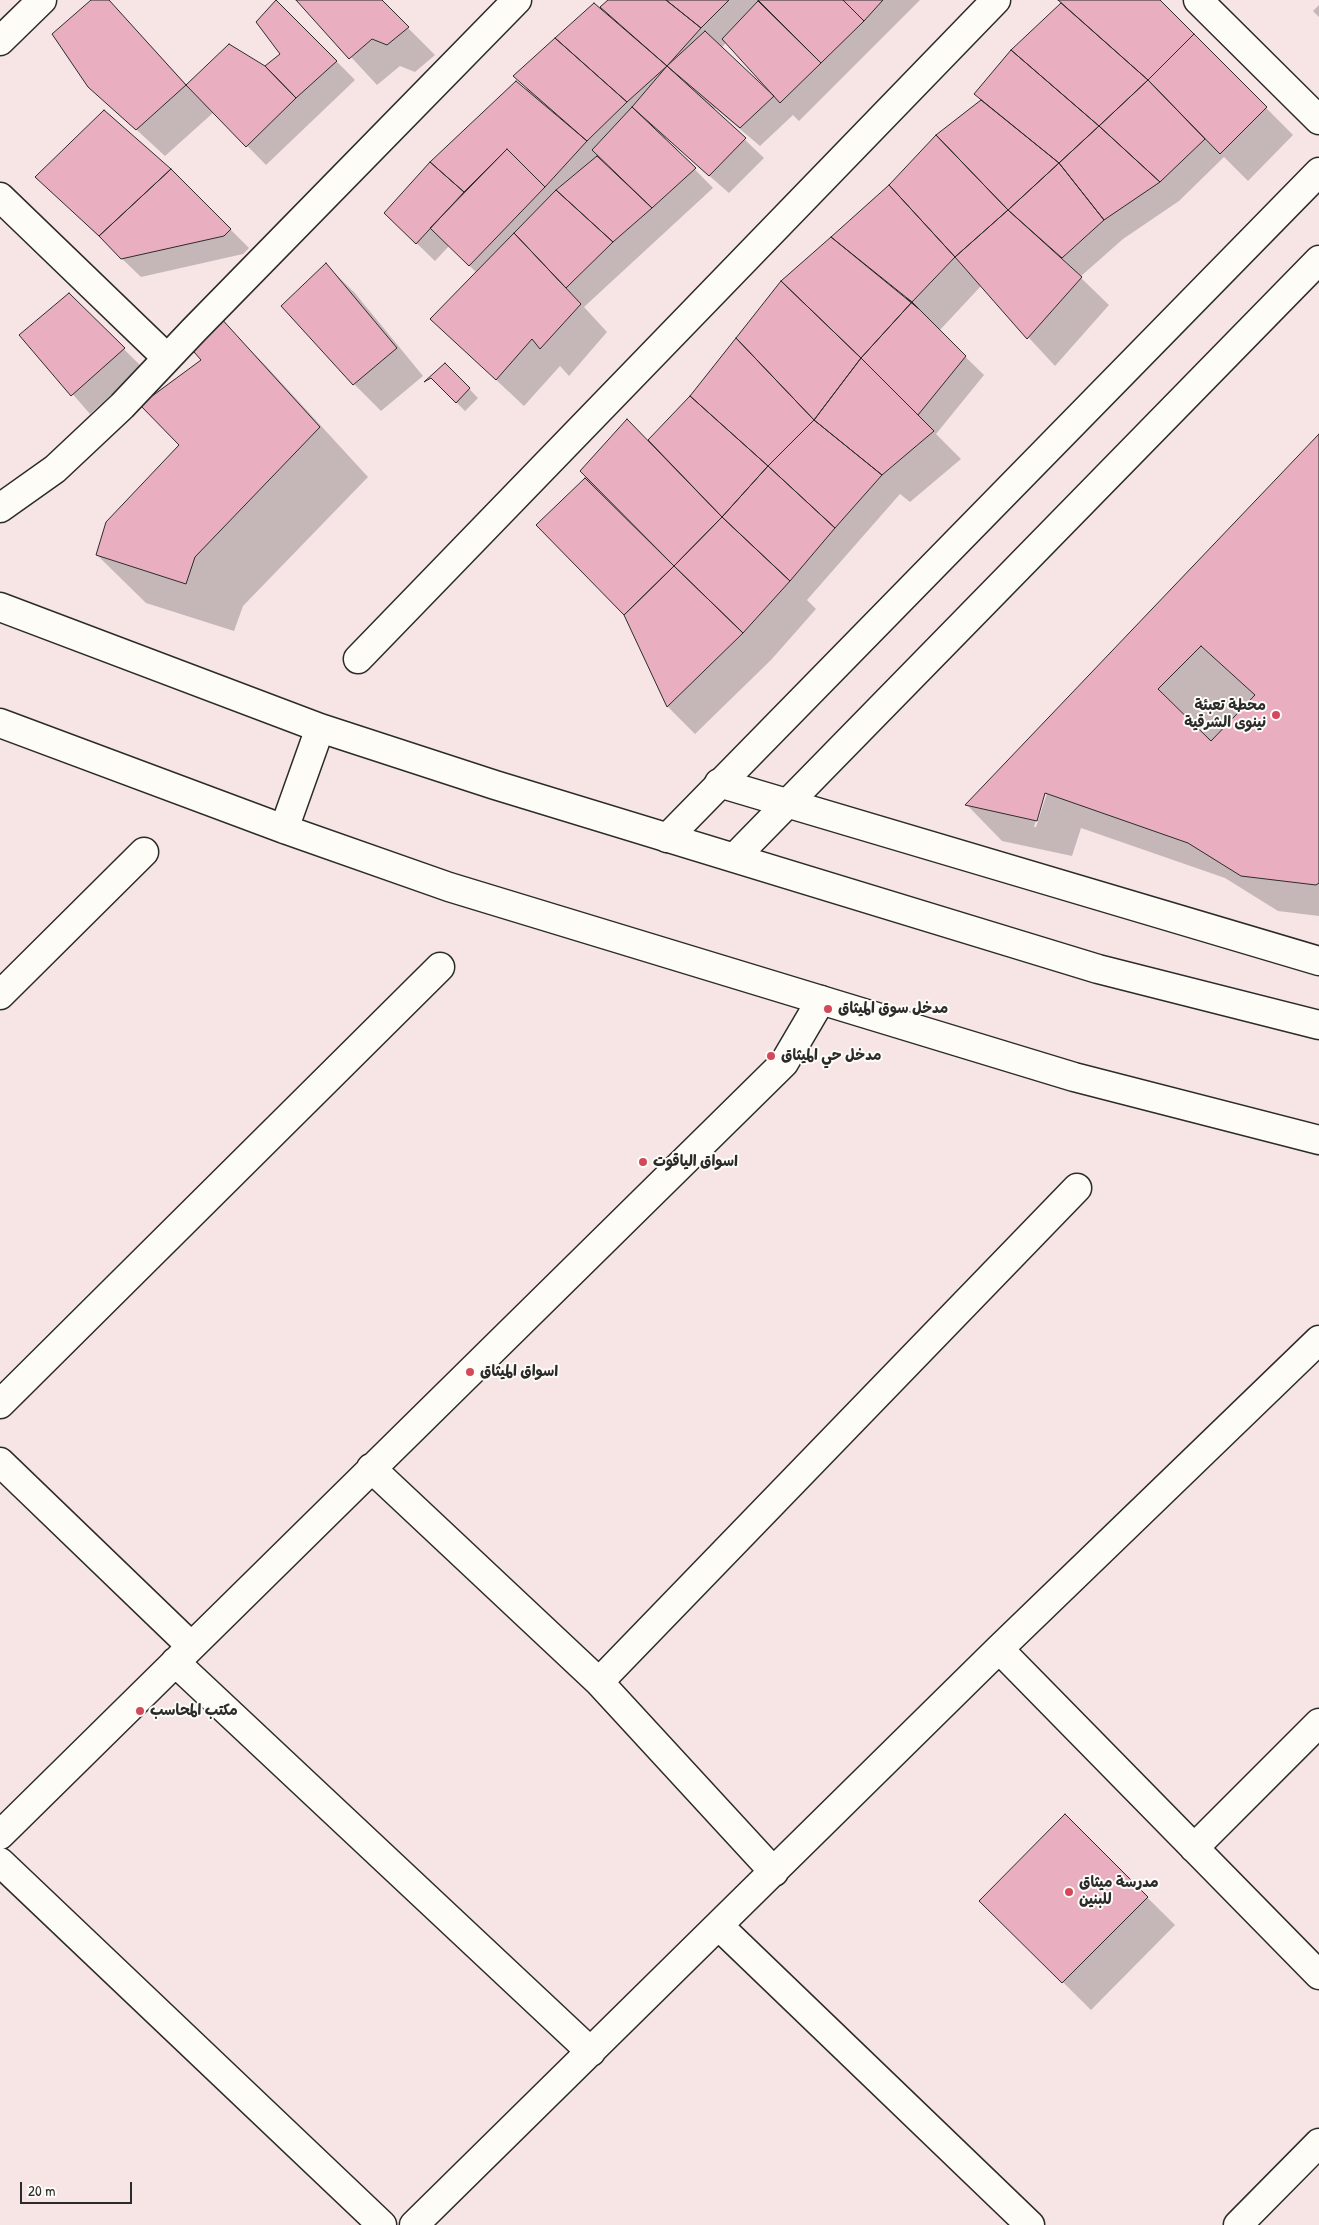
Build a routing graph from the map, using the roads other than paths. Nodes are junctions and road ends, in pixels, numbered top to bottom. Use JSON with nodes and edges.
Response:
{"nodes":[{"id":1,"x":42,"y":0,"type":"edge"},
{"id":2,"x":517,"y":0,"type":"edge"},
{"id":3,"x":996,"y":0,"type":"edge"},
{"id":4,"x":1198,"y":0,"type":"edge"},
{"id":5,"x":0,"y":41,"type":"edge"},
{"id":6,"x":1319,"y":120,"type":"edge"},
{"id":7,"x":1319,"y":172,"type":"edge"},
{"id":8,"x":0,"y":197,"type":"edge"},
{"id":9,"x":1319,"y":260,"type":"edge"},
{"id":10,"x":167,"y":358,"type":"junction"},
{"id":11,"x":0,"y":508,"type":"edge"},
{"id":12,"x":0,"y":607,"type":"edge"},
{"id":13,"x":358,"y":659,"type":"dead end"},
{"id":14,"x":0,"y":723,"type":"edge"},
{"id":15,"x":320,"y":728,"type":"junction"},
{"id":16,"x":719,"y":783,"type":"junction"},
{"id":17,"x":786,"y":803,"type":"junction"},
{"id":18,"x":284,"y":829,"type":"junction"},
{"id":19,"x":667,"y":838,"type":"junction"},
{"id":20,"x":144,"y":852,"type":"dead end"},
{"id":21,"x":735,"y":857,"type":"junction"},
{"id":22,"x":1319,"y":961,"type":"edge"},
{"id":23,"x":440,"y":968,"type":"dead end"},
{"id":24,"x":0,"y":995,"type":"edge"},
{"id":25,"x":821,"y":1000,"type":"junction"},
{"id":26,"x":1319,"y":1025,"type":"edge"},
{"id":27,"x":1319,"y":1140,"type":"edge"},
{"id":28,"x":1077,"y":1188,"type":"dead end"},
{"id":29,"x":1319,"y":1340,"type":"edge"},
{"id":30,"x":0,"y":1404,"type":"edge"},
{"id":31,"x":0,"y":1462,"type":"edge"},
{"id":32,"x":371,"y":1468,"type":"junction"},
{"id":33,"x":999,"y":1649,"type":"junction"},
{"id":34,"x":183,"y":1654,"type":"junction"},
{"id":35,"x":598,"y":1682,"type":"junction"},
{"id":36,"x":1319,"y":1723,"type":"edge"},
{"id":37,"x":0,"y":1835,"type":"edge"},
{"id":38,"x":1194,"y":1848,"type":"junction"},
{"id":39,"x":0,"y":1862,"type":"edge"},
{"id":40,"x":774,"y":1872,"type":"junction"},
{"id":41,"x":719,"y":1926,"type":"junction"},
{"id":42,"x":1319,"y":1975,"type":"edge"},
{"id":43,"x":591,"y":2052,"type":"junction"},
{"id":44,"x":1319,"y":2143,"type":"edge"},
{"id":45,"x":382,"y":2225,"type":"edge"},
{"id":46,"x":414,"y":2225,"type":"edge"},
{"id":47,"x":1030,"y":2225,"type":"edge"},
{"id":48,"x":1238,"y":2225,"type":"edge"}],
"edges":[{"from":1,"to":5,"type":"main road"},
{"from":2,"to":10,"type":"main road"},
{"from":3,"to":13,"type":"main road"},
{"from":4,"to":6,"type":"main road"},
{"from":7,"to":16,"type":"main road"},
{"from":8,"to":10,"type":"main road"},
{"from":9,"to":17,"type":"main road"},
{"from":10,"to":11,"type":"main road"},
{"from":12,"to":15,"type":"main road"},
{"from":14,"to":18,"type":"main road"},
{"from":15,"to":18,"type":"main road"},
{"from":15,"to":19,"type":"main road"},
{"from":16,"to":17,"type":"main road"},
{"from":16,"to":19,"type":"main road"},
{"from":17,"to":21,"type":"main road"},
{"from":17,"to":22,"type":"main road"},
{"from":18,"to":25,"type":"main road"},
{"from":19,"to":21,"type":"main road"},
{"from":20,"to":24,"type":"main road"},
{"from":21,"to":26,"type":"main road"},
{"from":23,"to":30,"type":"main road"},
{"from":25,"to":27,"type":"main road"},
{"from":25,"to":32,"type":"main road"},
{"from":28,"to":35,"type":"main road"},
{"from":29,"to":33,"type":"main road"},
{"from":31,"to":34,"type":"main road"},
{"from":32,"to":34,"type":"main road"},
{"from":32,"to":35,"type":"main road"},
{"from":33,"to":38,"type":"main road"},
{"from":33,"to":40,"type":"main road"},
{"from":34,"to":37,"type":"main road"},
{"from":34,"to":43,"type":"main road"},
{"from":35,"to":40,"type":"main road"},
{"from":36,"to":38,"type":"main road"},
{"from":38,"to":42,"type":"main road"},
{"from":39,"to":45,"type":"main road"},
{"from":40,"to":41,"type":"main road"},
{"from":41,"to":43,"type":"main road"},
{"from":41,"to":47,"type":"main road"},
{"from":43,"to":46,"type":"main road"},
{"from":44,"to":48,"type":"main road"}]}
